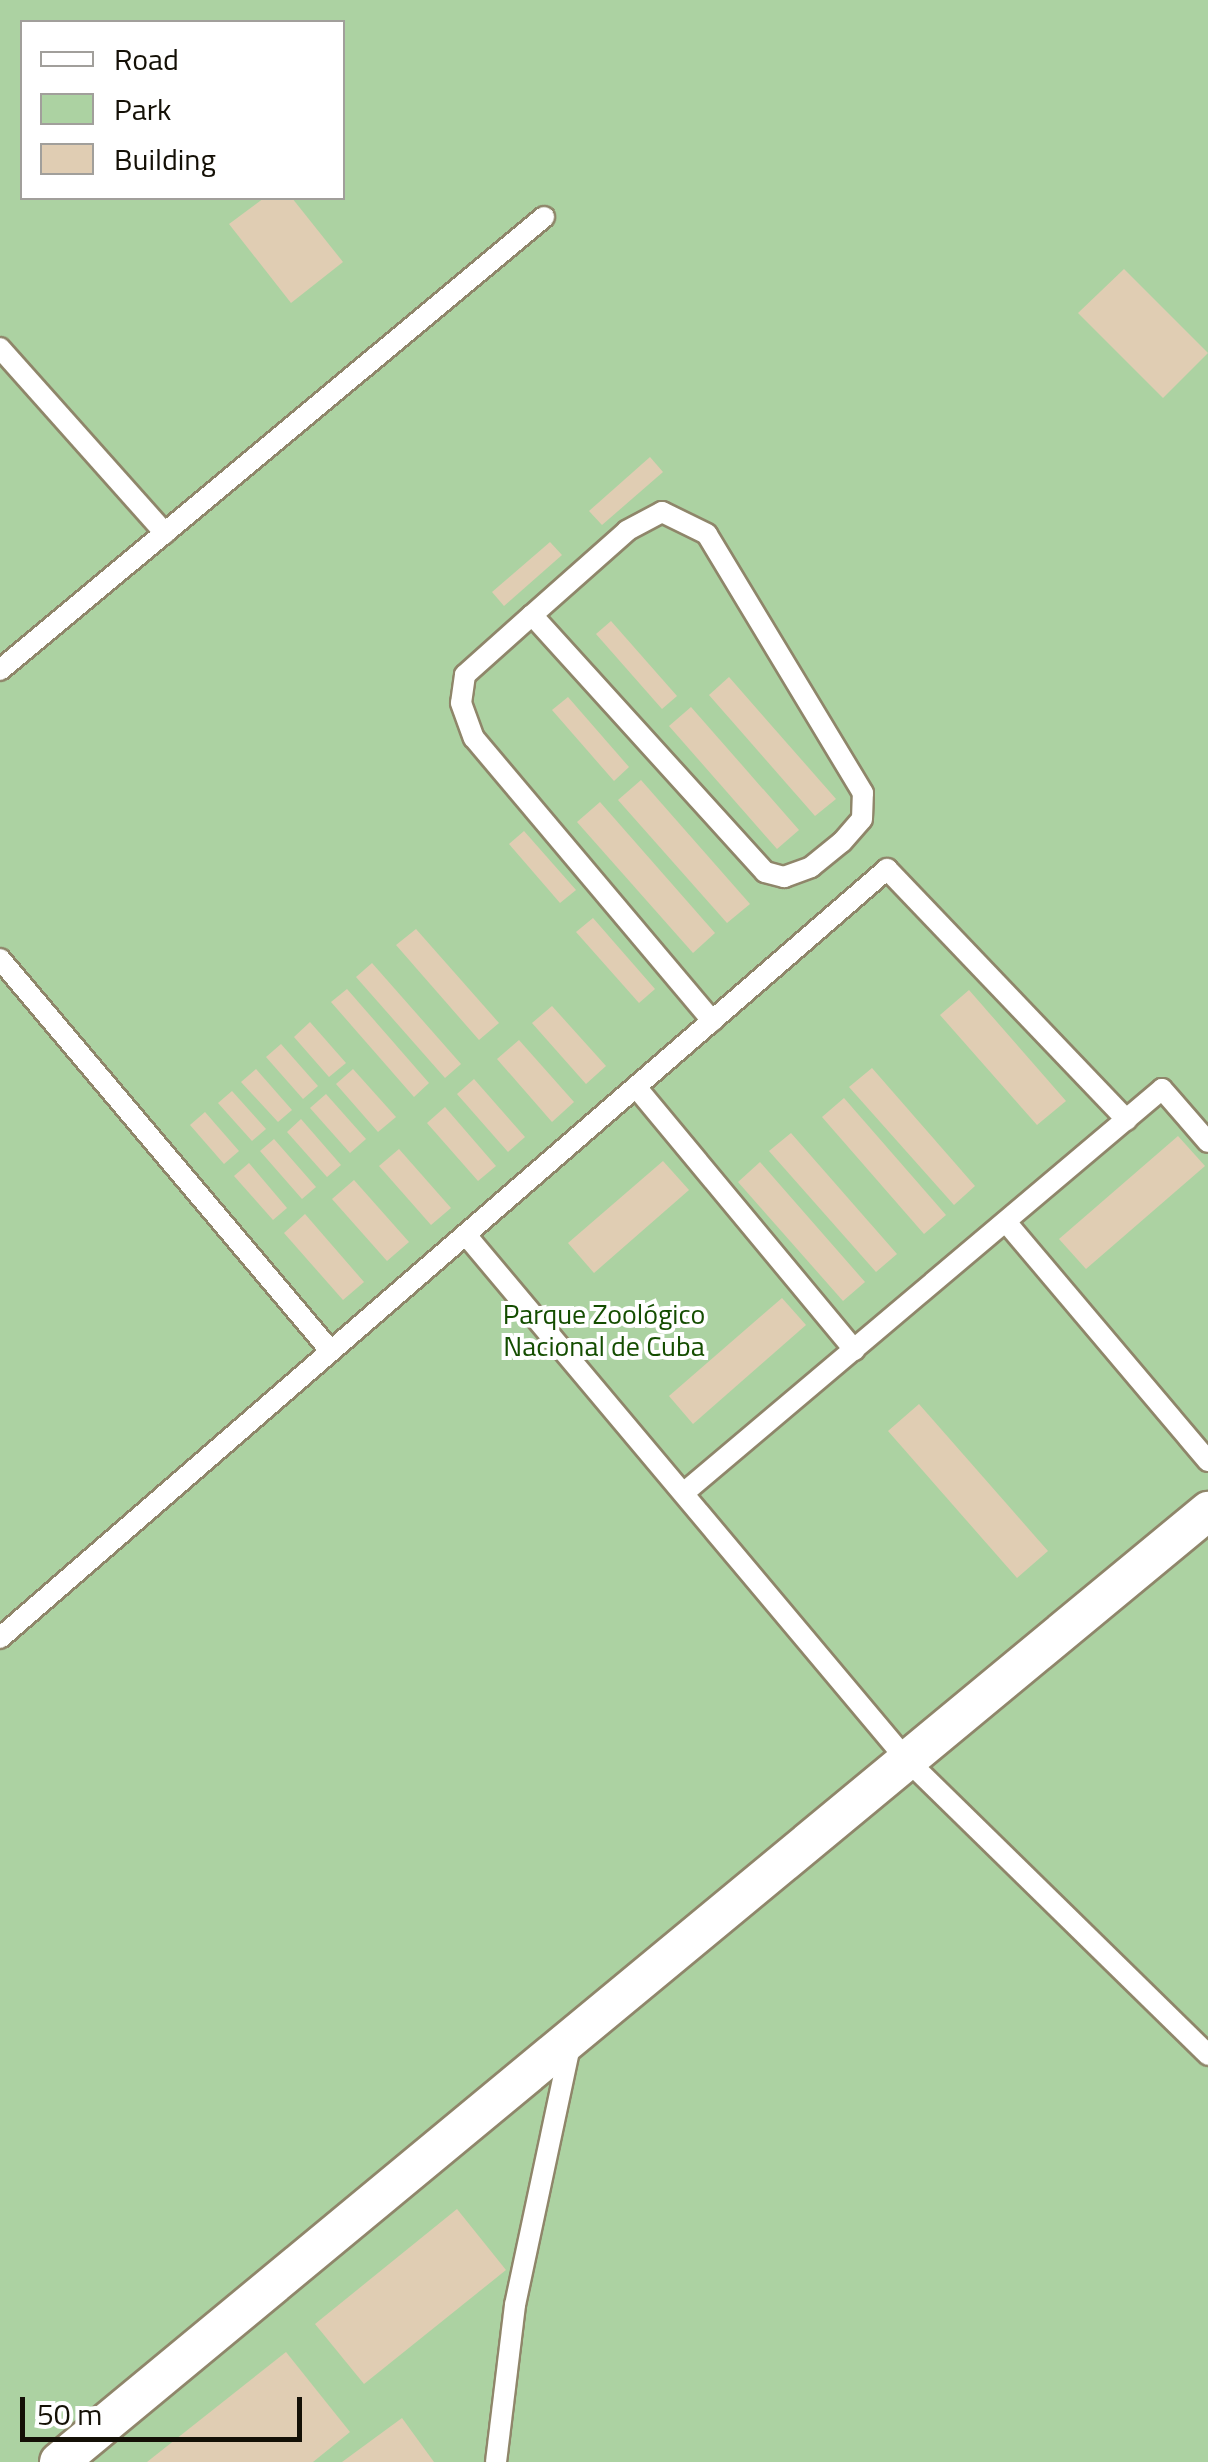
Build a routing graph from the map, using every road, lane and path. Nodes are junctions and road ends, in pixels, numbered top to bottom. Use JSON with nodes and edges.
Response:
{"nodes":[{"id":1,"x":544,"y":218,"type":"dead end"},
{"id":2,"x":0,"y":348,"type":"edge"},
{"id":3,"x":165,"y":533,"type":"junction"},
{"id":4,"x":532,"y":615,"type":"junction"},
{"id":5,"x":0,"y":670,"type":"edge"},
{"id":6,"x":0,"y":959,"type":"edge"},
{"id":7,"x":712,"y":1021,"type":"junction"},
{"id":8,"x":636,"y":1087,"type":"junction"},
{"id":9,"x":1127,"y":1120,"type":"junction"},
{"id":10,"x":1208,"y":1142,"type":"edge"},
{"id":11,"x":1006,"y":1222,"type":"junction"},
{"id":12,"x":466,"y":1235,"type":"junction"},
{"id":13,"x":329,"y":1348,"type":"junction"},
{"id":14,"x":854,"y":1350,"type":"junction"},
{"id":15,"x":1208,"y":1461,"type":"edge"},
{"id":16,"x":686,"y":1491,"type":"junction"},
{"id":17,"x":1208,"y":1512,"type":"edge"},
{"id":18,"x":0,"y":1638,"type":"edge"},
{"id":19,"x":906,"y":1758,"type":"junction"},
{"id":20,"x":572,"y":2038,"type":"junction"},
{"id":21,"x":1208,"y":2055,"type":"edge"},
{"id":22,"x":59,"y":2462,"type":"edge"},
{"id":23,"x":496,"y":2462,"type":"edge"}],
"edges":[{"from":1,"to":3,"type":"lane"},
{"from":2,"to":3,"type":"lane"},
{"from":3,"to":5,"type":"lane"},
{"from":4,"to":4,"type":"lane"},
{"from":4,"to":7,"type":"lane"},
{"from":6,"to":13,"type":"lane"},
{"from":7,"to":8,"type":"lane"},
{"from":7,"to":9,"type":"lane"},
{"from":8,"to":12,"type":"lane"},
{"from":8,"to":14,"type":"lane"},
{"from":9,"to":10,"type":"lane"},
{"from":9,"to":11,"type":"lane"},
{"from":11,"to":14,"type":"lane"},
{"from":11,"to":15,"type":"lane"},
{"from":12,"to":13,"type":"lane"},
{"from":12,"to":16,"type":"lane"},
{"from":13,"to":18,"type":"lane"},
{"from":14,"to":16,"type":"lane"},
{"from":16,"to":19,"type":"lane"},
{"from":17,"to":19,"type":"street"},
{"from":19,"to":20,"type":"street"},
{"from":19,"to":21,"type":"lane"},
{"from":20,"to":22,"type":"street"},
{"from":20,"to":23,"type":"lane"}]}
